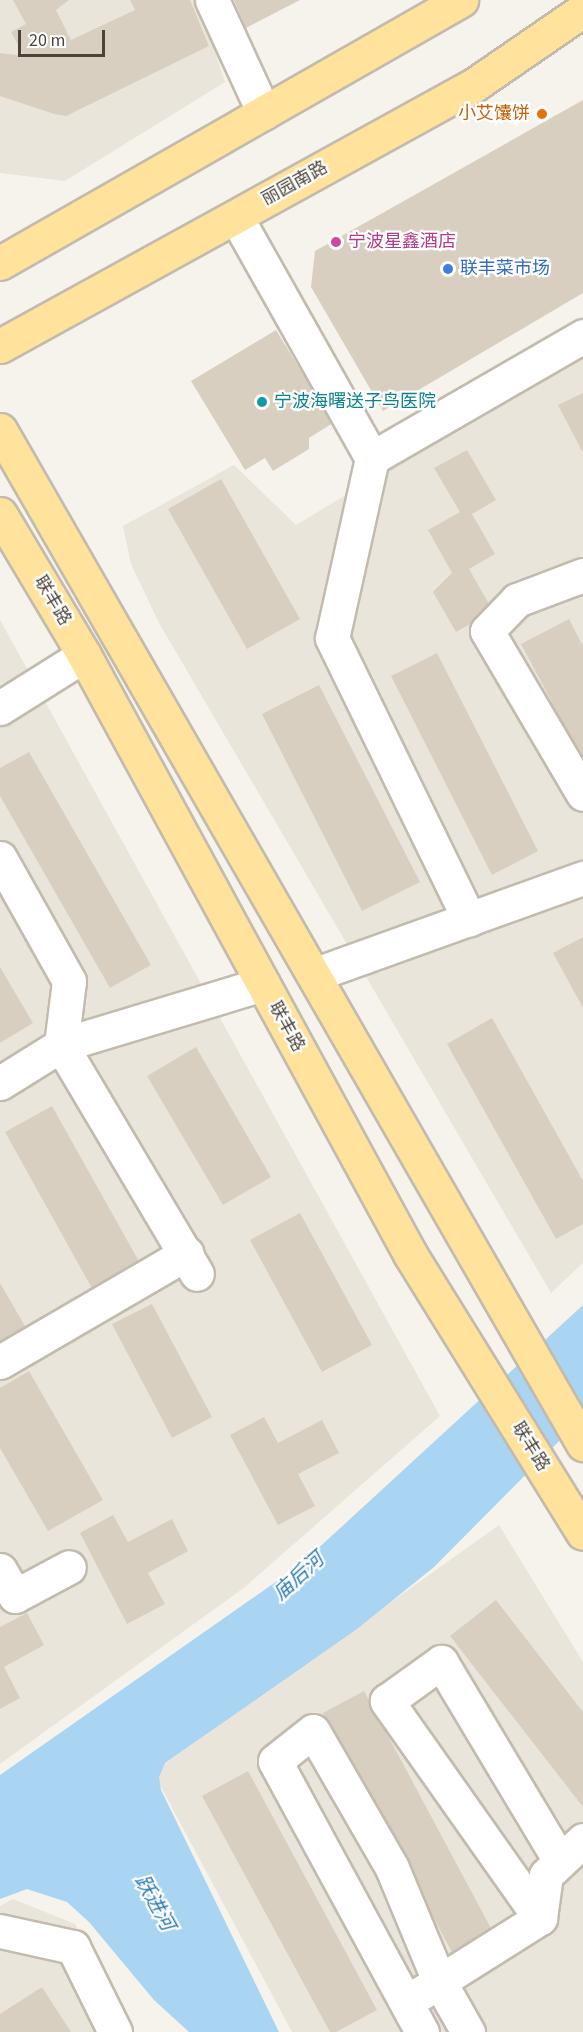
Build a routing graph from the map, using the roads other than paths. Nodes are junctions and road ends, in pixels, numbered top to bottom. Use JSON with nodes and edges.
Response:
{"nodes":[{"id":1,"x":212,"y":0,"type":"edge"},
{"id":2,"x":461,"y":0,"type":"edge"},
{"id":3,"x":583,"y":10,"type":"edge"},
{"id":4,"x":264,"y":113,"type":"junction"},
{"id":5,"x":236,"y":217,"type":"junction"},
{"id":6,"x":0,"y":263,"type":"edge"},
{"id":7,"x":583,"y":336,"type":"edge"},
{"id":8,"x":0,"y":346,"type":"edge"},
{"id":9,"x":0,"y":430,"type":"edge"},
{"id":10,"x":372,"y":458,"type":"junction"},
{"id":11,"x":0,"y":514,"type":"edge"},
{"id":12,"x":583,"y":575,"type":"edge"},
{"id":13,"x":84,"y":655,"type":"junction"},
{"id":14,"x":0,"y":708,"type":"edge"},
{"id":15,"x":583,"y":794,"type":"edge"},
{"id":16,"x":0,"y":858,"type":"edge"},
{"id":17,"x":583,"y":878,"type":"edge"},
{"id":18,"x":469,"y":919,"type":"junction"},
{"id":19,"x":316,"y":974,"type":"junction"},
{"id":20,"x":263,"y":984,"type":"junction"},
{"id":21,"x":61,"y":1045,"type":"junction"},
{"id":22,"x":0,"y":1083,"type":"edge"},
{"id":23,"x":0,"y":1362,"type":"edge"},
{"id":24,"x":583,"y":1444,"type":"edge"},
{"id":25,"x":583,"y":1533,"type":"edge"},
{"id":26,"x":69,"y":1567,"type":"dead end"},
{"id":27,"x":0,"y":1570,"type":"edge"},
{"id":28,"x":571,"y":1850,"type":"edge"},
{"id":29,"x":540,"y":1918,"type":"junction"},
{"id":30,"x":0,"y":1931,"type":"edge"},
{"id":31,"x":439,"y":1981,"type":"junction"},
{"id":32,"x":406,"y":2002,"type":"junction"},
{"id":33,"x":115,"y":2032,"type":"edge"},
{"id":34,"x":422,"y":2032,"type":"edge"},
{"id":35,"x":468,"y":2032,"type":"edge"}],
"edges":[{"from":1,"to":4,"type":"street"},
{"from":2,"to":4,"type":"main road"},
{"from":3,"to":5,"type":"main road","name":"丽园南路"},
{"from":4,"to":6,"type":"main road"},
{"from":5,"to":8,"type":"main road","name":"丽园南路"},
{"from":5,"to":10,"type":"street"},
{"from":7,"to":10,"type":"street"},
{"from":9,"to":19,"type":"main road"},
{"from":10,"to":18,"type":"street"},
{"from":11,"to":13,"type":"main road","name":"联丰路"},
{"from":12,"to":15,"type":"street"},
{"from":13,"to":14,"type":"street"},
{"from":13,"to":20,"type":"main road","name":"联丰路"},
{"from":16,"to":21,"type":"street"},
{"from":17,"to":18,"type":"street"},
{"from":18,"to":19,"type":"street"},
{"from":19,"to":24,"type":"main road"},
{"from":20,"to":21,"type":"street"},
{"from":20,"to":25,"type":"main road","name":"联丰路"},
{"from":21,"to":22,"type":"street"},
{"from":21,"to":23,"type":"street"},
{"from":26,"to":27,"type":"street"},
{"from":28,"to":29,"type":"street"},
{"from":28,"to":29,"type":"street"},
{"from":29,"to":31,"type":"street"},
{"from":30,"to":33,"type":"street"},
{"from":31,"to":32,"type":"street"},
{"from":31,"to":32,"type":"street"},
{"from":31,"to":35,"type":"street"},
{"from":32,"to":34,"type":"street"}]}
